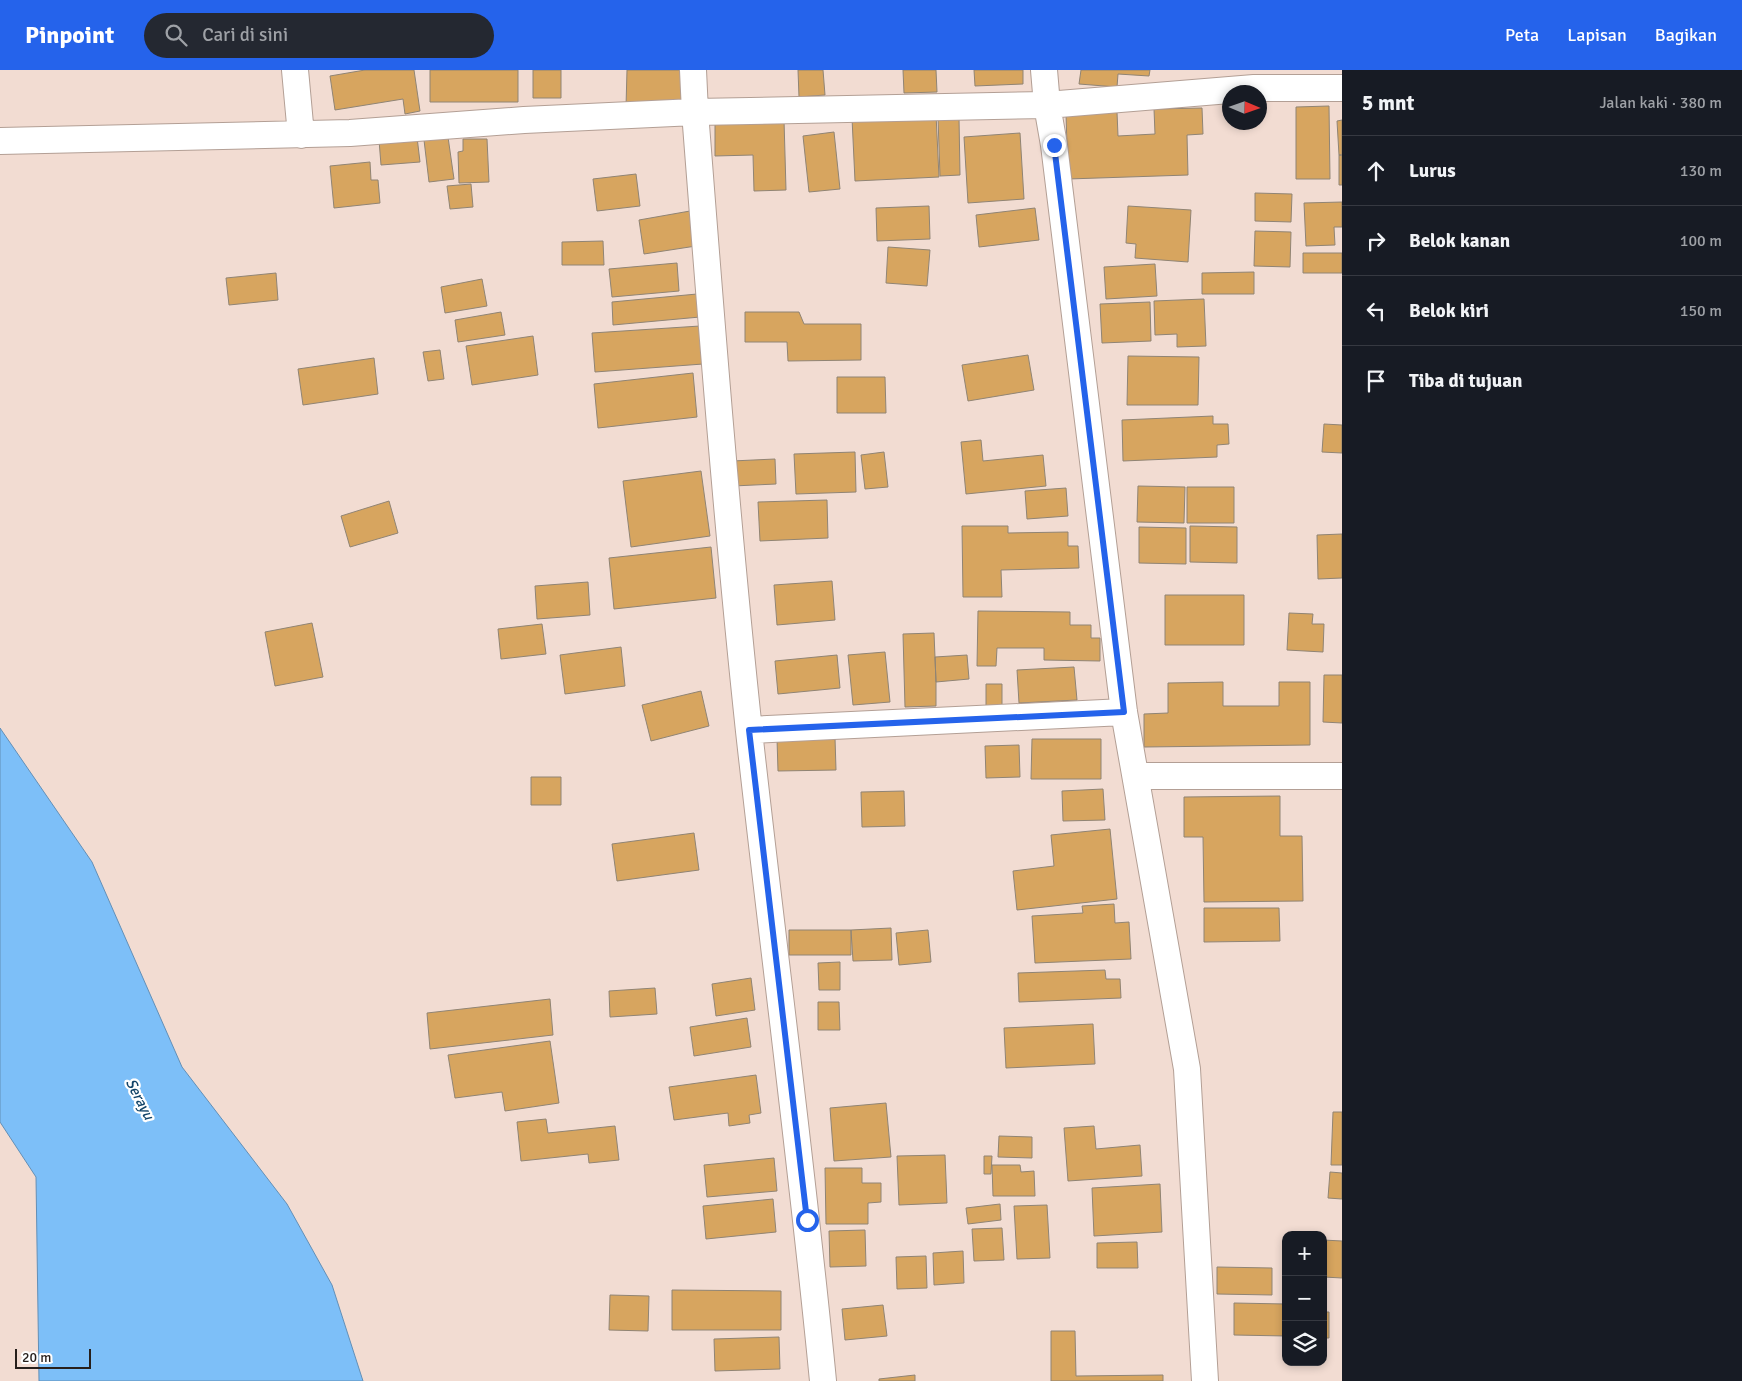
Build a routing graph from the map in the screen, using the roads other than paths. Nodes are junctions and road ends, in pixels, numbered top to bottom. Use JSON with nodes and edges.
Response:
{"nodes":[{"id":1,"x":295,"y":70,"type":"edge"},
{"id":2,"x":693,"y":70,"type":"edge"},
{"id":3,"x":1044,"y":70,"type":"edge"},
{"id":4,"x":1342,"y":88,"type":"edge"},
{"id":5,"x":1047,"y":105,"type":"junction"},
{"id":6,"x":695,"y":112,"type":"junction"},
{"id":7,"x":301,"y":135,"type":"junction"},
{"id":8,"x":0,"y":141,"type":"edge"},
{"id":9,"x":1124,"y":712,"type":"junction"},
{"id":10,"x":749,"y":730,"type":"junction"},
{"id":11,"x":1136,"y":776,"type":"junction"},
{"id":12,"x":1342,"y":776,"type":"edge"},
{"id":13,"x":822,"y":1381,"type":"edge"},
{"id":14,"x":1205,"y":1381,"type":"edge"}],
"edges":[{"from":1,"to":7,"type":"street"},
{"from":2,"to":6,"type":"street"},
{"from":3,"to":5,"type":"street"},
{"from":4,"to":5,"type":"street"},
{"from":5,"to":6,"type":"street"},
{"from":5,"to":9,"type":"street"},
{"from":6,"to":7,"type":"street"},
{"from":6,"to":10,"type":"street"},
{"from":7,"to":8,"type":"street"},
{"from":9,"to":10,"type":"street"},
{"from":9,"to":11,"type":"street"},
{"from":10,"to":13,"type":"street"},
{"from":11,"to":12,"type":"street"},
{"from":11,"to":14,"type":"street"}]}
